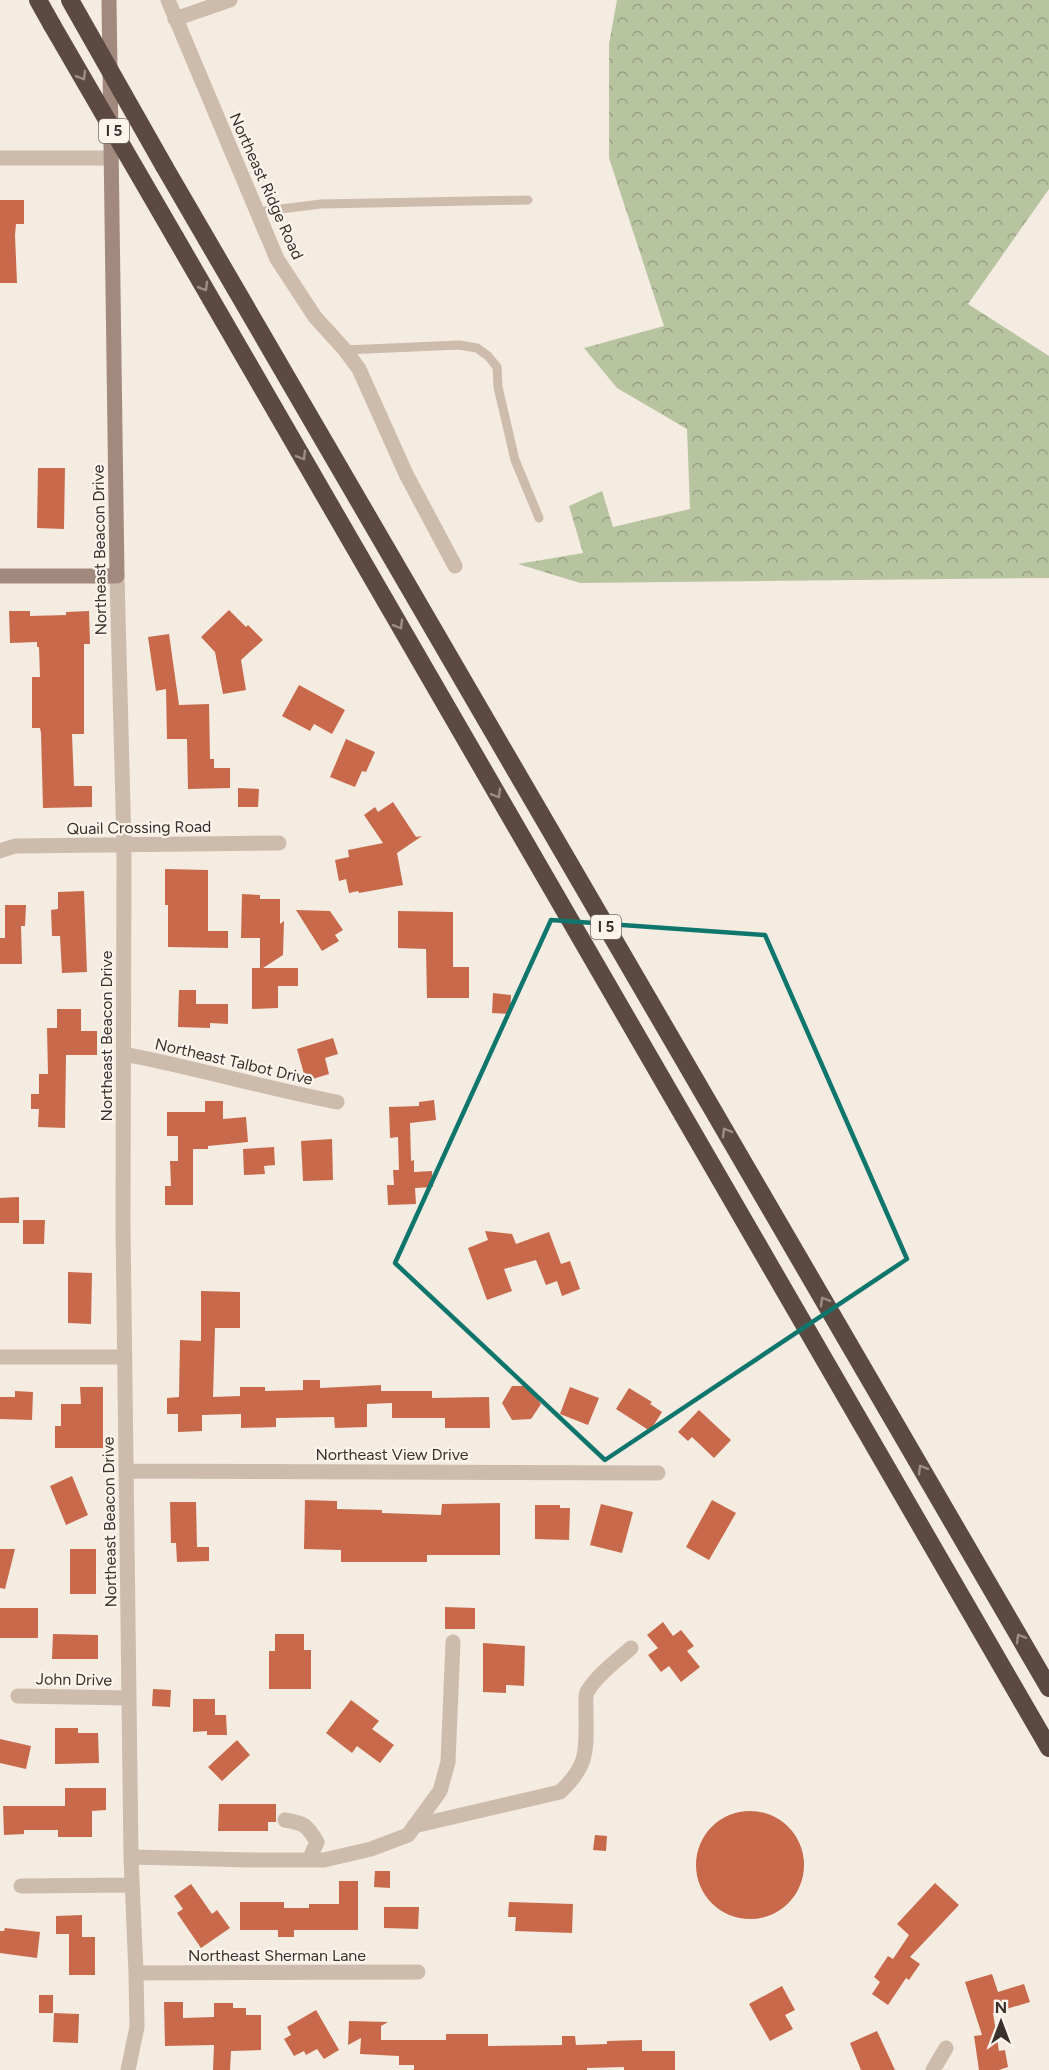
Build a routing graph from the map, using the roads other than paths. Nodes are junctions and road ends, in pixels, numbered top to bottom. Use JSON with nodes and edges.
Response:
{"nodes":[{"id":1,"x":38,"y":0,"type":"edge"},
{"id":2,"x":70,"y":0,"type":"edge"},
{"id":3,"x":109,"y":0,"type":"edge"},
{"id":4,"x":168,"y":0,"type":"edge"},
{"id":5,"x":230,"y":0,"type":"edge"},
{"id":6,"x":175,"y":19,"type":"junction"},
{"id":7,"x":0,"y":158,"type":"edge"},
{"id":8,"x":111,"y":158,"type":"junction"},
{"id":9,"x":528,"y":200,"type":"dead end"},
{"id":10,"x":256,"y":212,"type":"junction"},
{"id":11,"x":345,"y":350,"type":"junction"},
{"id":12,"x":539,"y":518,"type":"dead end"},
{"id":13,"x":455,"y":566,"type":"dead end"},
{"id":14,"x":0,"y":576,"type":"edge"},
{"id":15,"x":117,"y":576,"type":"junction"},
{"id":16,"x":279,"y":843,"type":"dead end"},
{"id":17,"x":124,"y":845,"type":"junction"},
{"id":18,"x":0,"y":851,"type":"edge"},
{"id":19,"x":124,"y":1054,"type":"junction"},
{"id":20,"x":337,"y":1102,"type":"dead end"},
{"id":21,"x":0,"y":1357,"type":"edge"},
{"id":22,"x":125,"y":1357,"type":"junction"},
{"id":23,"x":126,"y":1471,"type":"junction"},
{"id":24,"x":658,"y":1473,"type":"dead end"},
{"id":25,"x":453,"y":1642,"type":"dead end"},
{"id":26,"x":631,"y":1648,"type":"dead end"},
{"id":27,"x":1049,"y":1688,"type":"edge"},
{"id":28,"x":18,"y":1696,"type":"dead end"},
{"id":29,"x":129,"y":1698,"type":"junction"},
{"id":30,"x":1049,"y":1748,"type":"edge"},
{"id":31,"x":285,"y":1820,"type":"dead end"},
{"id":32,"x":414,"y":1826,"type":"junction"},
{"id":33,"x":131,"y":1857,"type":"junction"},
{"id":34,"x":309,"y":1860,"type":"junction"},
{"id":35,"x":131,"y":1885,"type":"junction"},
{"id":36,"x":21,"y":1886,"type":"dead end"},
{"id":37,"x":418,"y":1972,"type":"dead end"},
{"id":38,"x":136,"y":1973,"type":"junction"},
{"id":39,"x":946,"y":2048,"type":"dead end"},
{"id":40,"x":128,"y":2070,"type":"edge"},
{"id":41,"x":933,"y":2070,"type":"edge"}],
"edges":[{"from":1,"to":30,"type":"highway","number":"I 5","one_way":true,"bridge":true},
{"from":27,"to":2,"type":"highway","number":"I 5","one_way":true,"bridge":true},
{"from":3,"to":8,"type":"street","name":"Northeast Beacon Drive"},
{"from":4,"to":6,"type":"street","name":"Northeast Ridge Road"},
{"from":5,"to":6,"type":"street"},
{"from":6,"to":10,"type":"street","name":"Northeast Ridge Road"},
{"from":7,"to":8,"type":"street"},
{"from":8,"to":15,"type":"street","name":"Northeast Beacon Drive"},
{"from":9,"to":10,"type":"lane"},
{"from":10,"to":11,"type":"street","name":"Northeast Ridge Road"},
{"from":11,"to":12,"type":"lane"},
{"from":11,"to":13,"type":"street","name":"Northeast Ridge Road"},
{"from":14,"to":15,"type":"street"},
{"from":15,"to":17,"type":"street","name":"Northeast Beacon Drive"},
{"from":16,"to":17,"type":"street","name":"Quail Crossing Road"},
{"from":17,"to":18,"type":"street","name":"Quail Crossing Road"},
{"from":17,"to":19,"type":"street","name":"Northeast Beacon Drive"},
{"from":19,"to":20,"type":"street","name":"Northeast Talbot Drive"},
{"from":19,"to":22,"type":"street","name":"Northeast Beacon Drive"},
{"from":21,"to":22,"type":"street"},
{"from":22,"to":23,"type":"street","name":"Northeast Beacon Drive"},
{"from":23,"to":24,"type":"street","name":"Northeast View Drive"},
{"from":23,"to":29,"type":"street","name":"Northeast Beacon Drive"},
{"from":25,"to":32,"type":"street"},
{"from":26,"to":32,"type":"street"},
{"from":28,"to":29,"type":"street","name":"John Drive"},
{"from":29,"to":33,"type":"street","name":"Northeast Beacon Drive"},
{"from":31,"to":34,"type":"street"},
{"from":32,"to":34,"type":"street"},
{"from":33,"to":34,"type":"street"},
{"from":33,"to":35,"type":"street","name":"Northeast Beacon Drive"},
{"from":35,"to":36,"type":"street"},
{"from":35,"to":38,"type":"street","name":"Northeast Beacon Drive"},
{"from":37,"to":38,"type":"street","name":"Northeast Sherman Lane"},
{"from":38,"to":40,"type":"street","name":"Northeast Beacon Drive"},
{"from":39,"to":41,"type":"street"}]}
